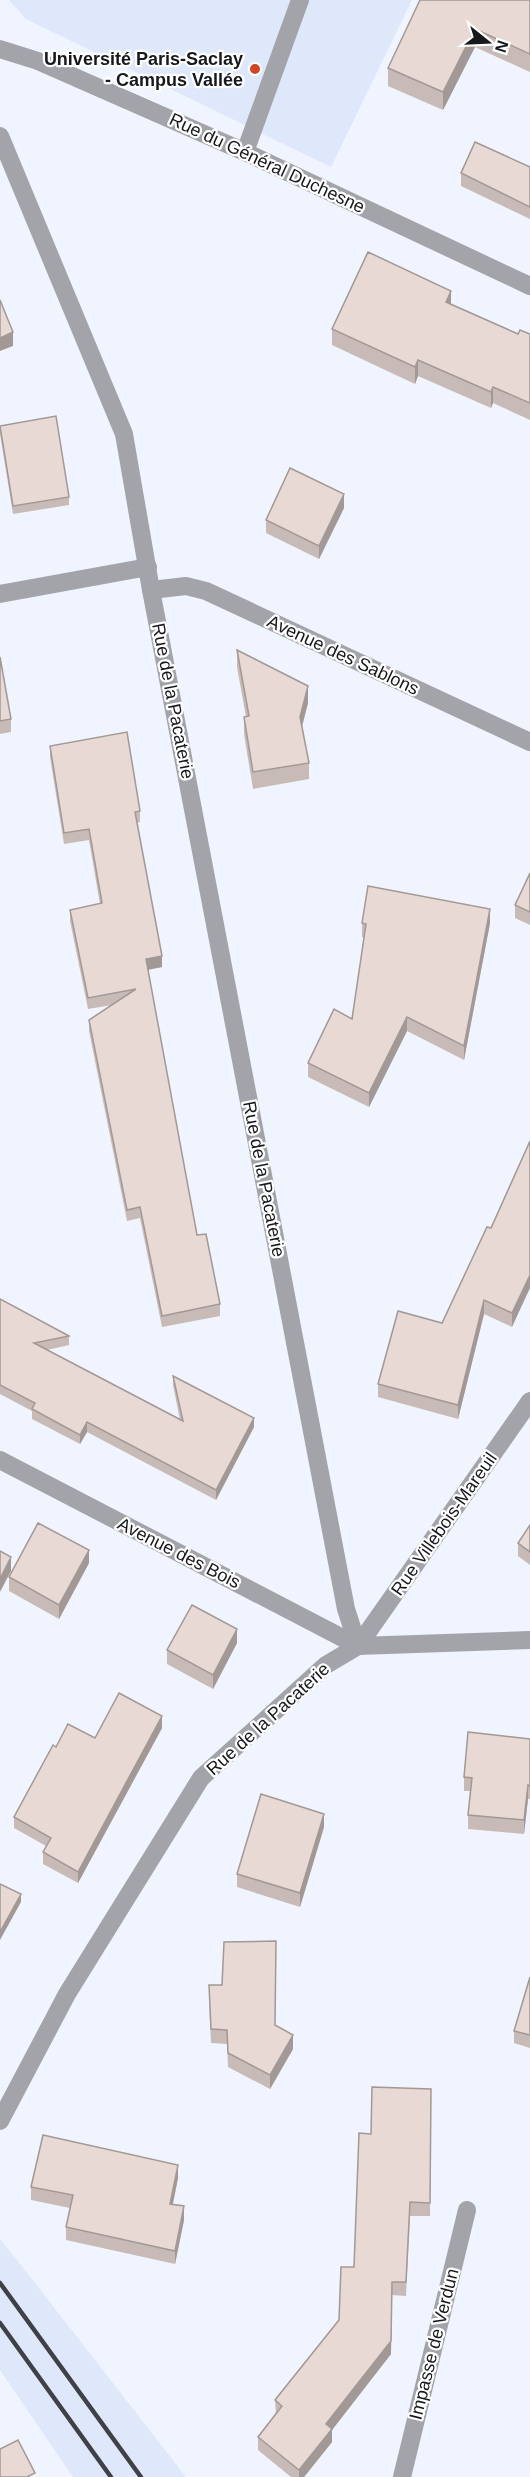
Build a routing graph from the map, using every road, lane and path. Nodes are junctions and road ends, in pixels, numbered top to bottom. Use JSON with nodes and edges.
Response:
{"nodes":[{"id":1,"x":300,"y":0,"type":"edge"},
{"id":2,"x":0,"y":49,"type":"edge"},
{"id":3,"x":0,"y":136,"type":"edge"},
{"id":4,"x":245,"y":152,"type":"junction"},
{"id":5,"x":530,"y":286,"type":"edge"},
{"id":6,"x":148,"y":567,"type":"junction"},
{"id":7,"x":151,"y":590,"type":"junction"},
{"id":8,"x":0,"y":594,"type":"edge"},
{"id":9,"x":530,"y":742,"type":"edge"},
{"id":10,"x":530,"y":1401,"type":"edge"},
{"id":11,"x":0,"y":1460,"type":"edge"},
{"id":12,"x":530,"y":1640,"type":"edge"},
{"id":13,"x":358,"y":1646,"type":"junction"},
{"id":14,"x":0,"y":2121,"type":"edge"},
{"id":15,"x":467,"y":2210,"type":"dead end"},
{"id":16,"x":402,"y":2477,"type":"edge"}],
"edges":[{"from":1,"to":4,"type":"street"},
{"from":2,"to":4,"type":"street","name":"Rue du Général Duchesne"},
{"from":3,"to":6,"type":"street","name":"Rue de la Pacaterie"},
{"from":4,"to":5,"type":"street","name":"Rue du Général Duchesne"},
{"from":6,"to":7,"type":"street","name":"Rue de la Pacaterie"},
{"from":6,"to":8,"type":"street"},
{"from":7,"to":9,"type":"street","name":"Avenue des Sablons"},
{"from":7,"to":13,"type":"street","name":"Rue de la Pacaterie"},
{"from":10,"to":13,"type":"street","name":"Rue Villebois-Mareuil"},
{"from":11,"to":13,"type":"street","name":"Avenue des Bois"},
{"from":12,"to":13,"type":"street"},
{"from":13,"to":14,"type":"street","name":"Rue de la Pacaterie"},
{"from":15,"to":16,"type":"street","name":"Impasse de Verdun"}]}
